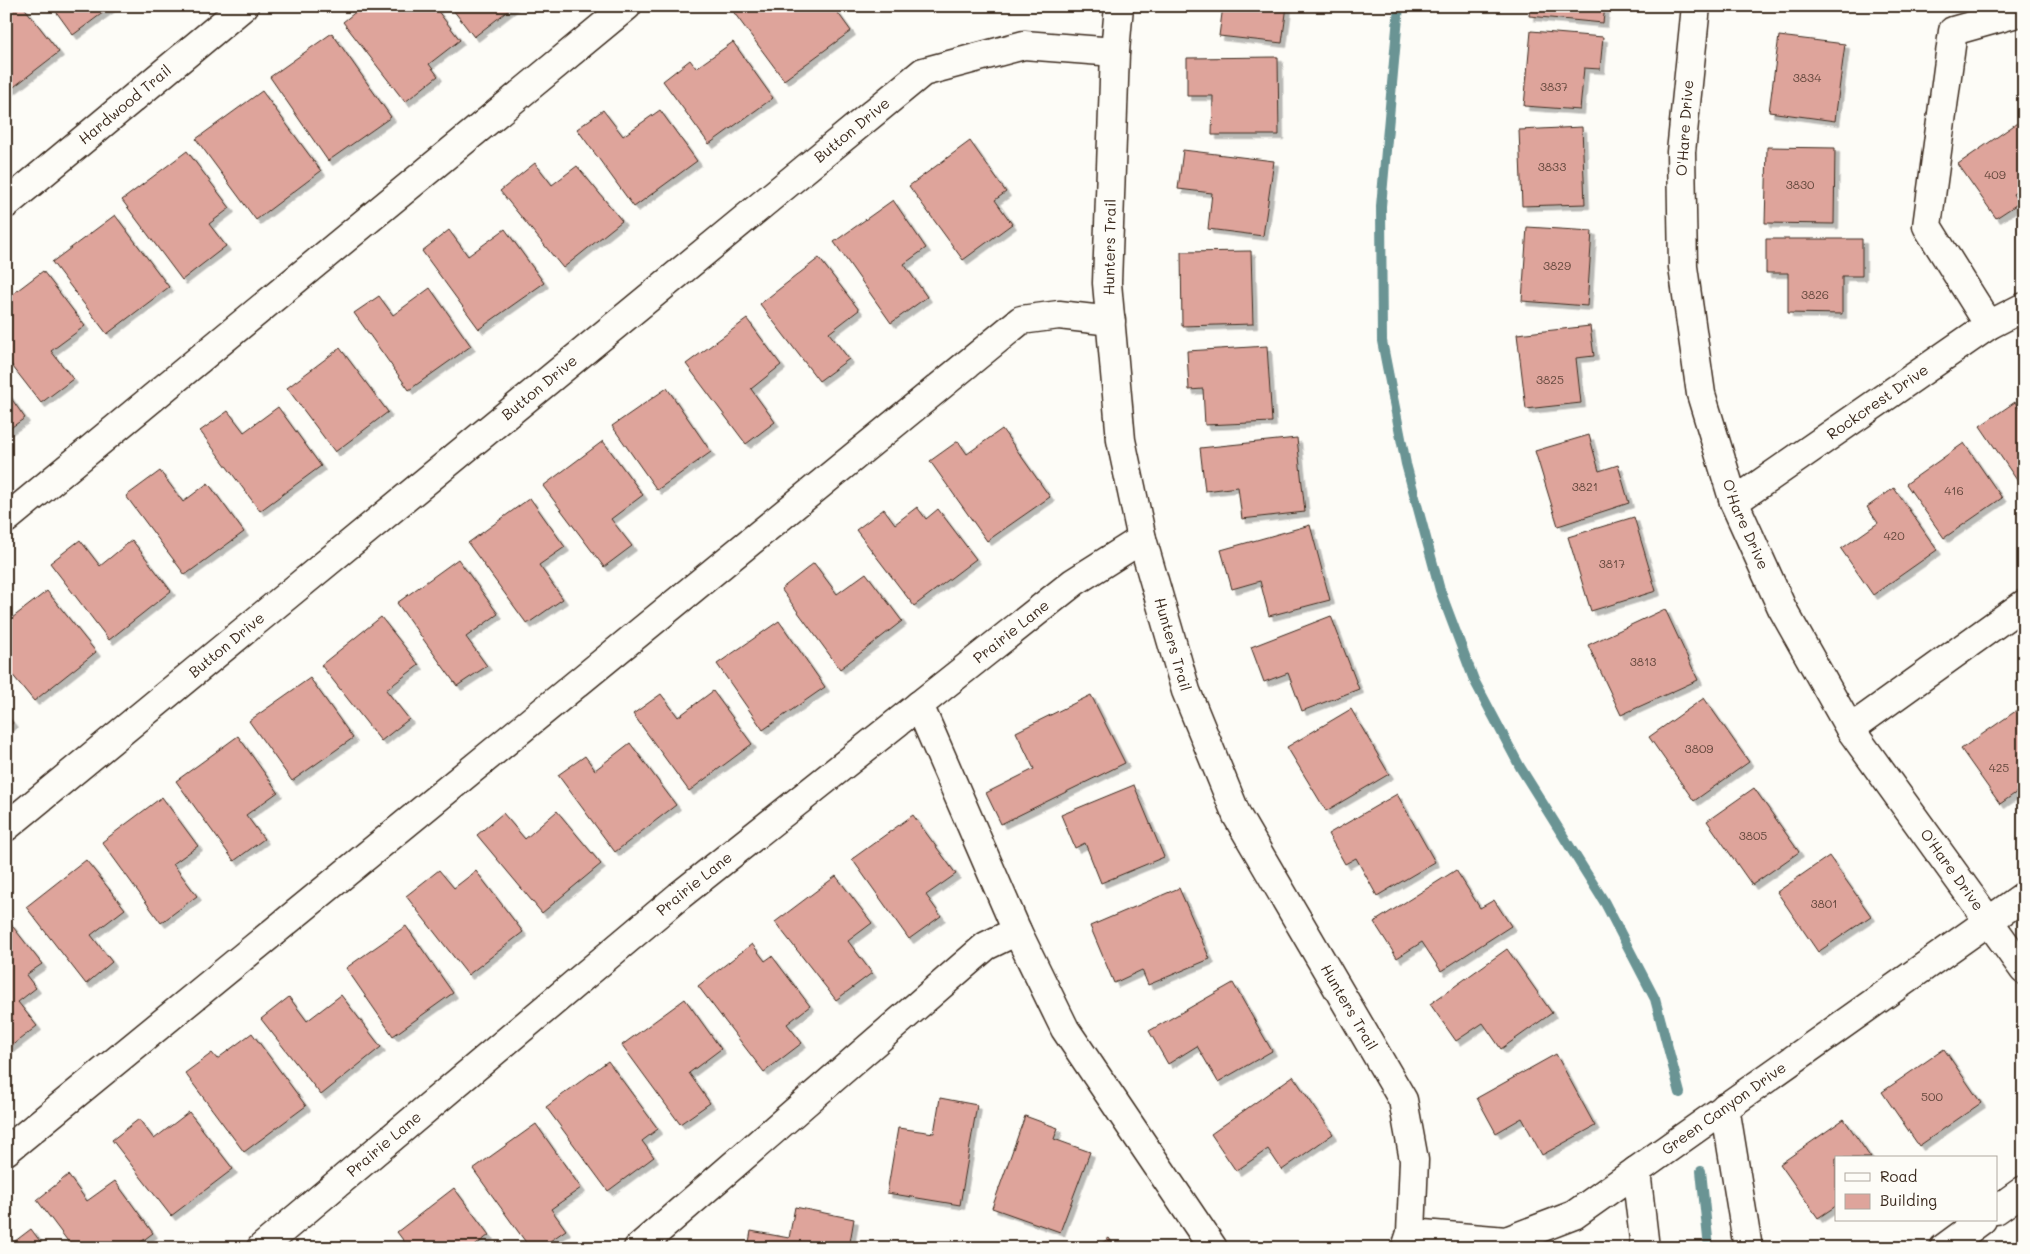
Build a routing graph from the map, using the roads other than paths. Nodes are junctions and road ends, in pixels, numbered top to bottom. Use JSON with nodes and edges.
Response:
{"nodes":[{"id":1,"x":244,"y":6,"type":"edge"},
{"id":2,"x":627,"y":6,"type":"edge"},
{"id":3,"x":1118,"y":6,"type":"edge"},
{"id":4,"x":1696,"y":6,"type":"edge"},
{"id":5,"x":2024,"y":11,"type":"edge"},
{"id":6,"x":1114,"y":52,"type":"junction"},
{"id":7,"x":6,"y":204,"type":"edge"},
{"id":8,"x":2024,"y":307,"type":"edge"},
{"id":9,"x":1111,"y":321,"type":"junction"},
{"id":10,"x":1989,"y":325,"type":"junction"},
{"id":11,"x":1734,"y":502,"type":"junction"},
{"id":12,"x":6,"y":519,"type":"edge"},
{"id":13,"x":1142,"y":539,"type":"junction"},
{"id":14,"x":2024,"y":604,"type":"edge"},
{"id":15,"x":919,"y":705,"type":"junction"},
{"id":16,"x":1850,"y":729,"type":"junction"},
{"id":17,"x":6,"y":827,"type":"edge"},
{"id":18,"x":2024,"y":896,"type":"edge"},
{"id":19,"x":1989,"y":920,"type":"junction"},
{"id":20,"x":1017,"y":931,"type":"junction"},
{"id":21,"x":2024,"y":970,"type":"edge"},
{"id":22,"x":1725,"y":1108,"type":"junction"},
{"id":23,"x":6,"y":1151,"type":"edge"},
{"id":24,"x":1636,"y":1170,"type":"junction"},
{"id":25,"x":2024,"y":1190,"type":"edge"},
{"id":26,"x":1998,"y":1209,"type":"edge"},
{"id":27,"x":1979,"y":1222,"type":"edge"},
{"id":28,"x":1409,"y":1240,"type":"edge"},
{"id":29,"x":261,"y":1248,"type":"edge"},
{"id":30,"x":638,"y":1248,"type":"edge"},
{"id":31,"x":1212,"y":1248,"type":"edge"},
{"id":32,"x":1645,"y":1248,"type":"edge"},
{"id":33,"x":1748,"y":1248,"type":"edge"},
{"id":34,"x":1944,"y":1248,"type":"edge"}],
"edges":[{"from":1,"to":7,"type":"street","name":"Hardwood Trail"},
{"from":2,"to":12,"type":"street"},
{"from":3,"to":6,"type":"street","name":"Hunters Trail"},
{"from":4,"to":11,"type":"street","name":"O'Hare Drive"},
{"from":5,"to":10,"type":"street"},
{"from":6,"to":9,"type":"street","name":"Hunters Trail"},
{"from":6,"to":17,"type":"street","name":"Button Drive"},
{"from":8,"to":10,"type":"street","name":"Rockcrest Drive"},
{"from":9,"to":13,"type":"street","name":"Hunters Trail"},
{"from":9,"to":23,"type":"street"},
{"from":10,"to":11,"type":"street","name":"Rockcrest Drive"},
{"from":11,"to":16,"type":"street","name":"O'Hare Drive"},
{"from":13,"to":15,"type":"street","name":"Prairie Lane"},
{"from":13,"to":28,"type":"street","name":"Hunters Trail"},
{"from":14,"to":16,"type":"street"},
{"from":15,"to":20,"type":"street"},
{"from":15,"to":29,"type":"street","name":"Prairie Lane"},
{"from":16,"to":19,"type":"street","name":"O'Hare Drive"},
{"from":18,"to":19,"type":"street","name":"Green Canyon Drive"},
{"from":19,"to":21,"type":"street","name":"O'Hare Drive"},
{"from":19,"to":22,"type":"street","name":"Green Canyon Drive"},
{"from":20,"to":30,"type":"street"},
{"from":20,"to":31,"type":"street"},
{"from":22,"to":24,"type":"street","name":"Green Canyon Drive"},
{"from":22,"to":33,"type":"street"},
{"from":24,"to":28,"type":"street","name":"Green Canyon Drive"},
{"from":24,"to":32,"type":"street"},
{"from":25,"to":26,"type":"street"},
{"from":27,"to":34,"type":"street"}]}
